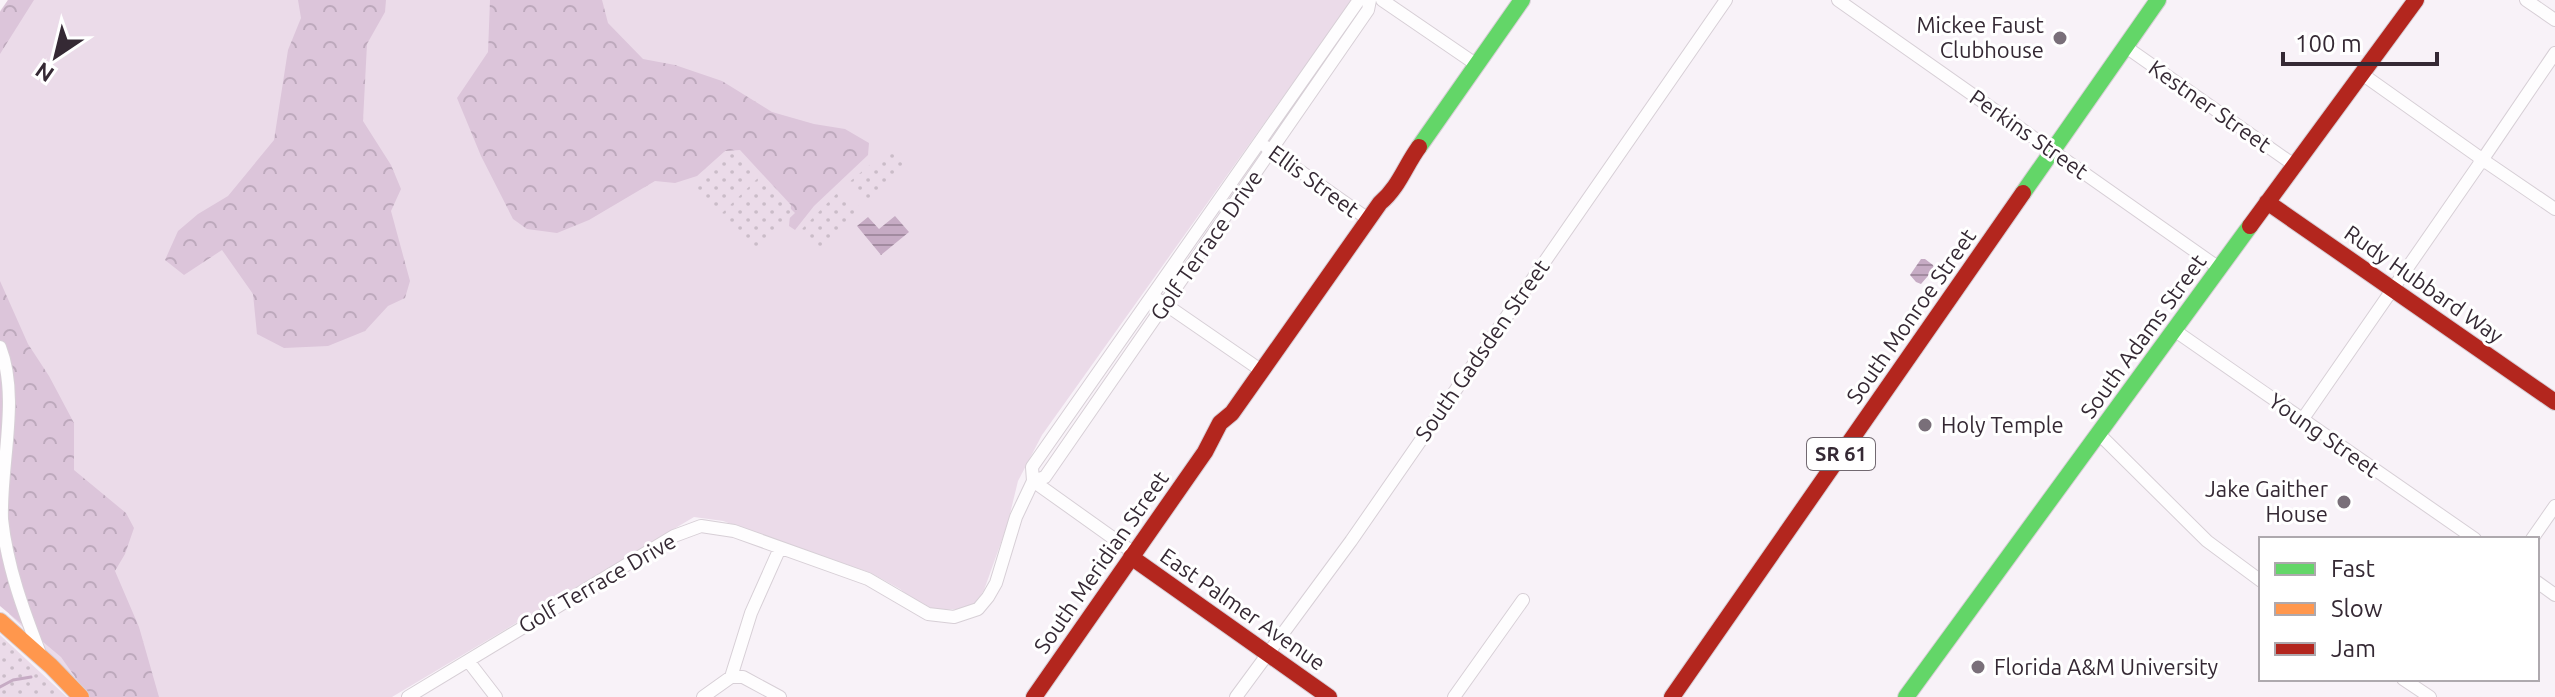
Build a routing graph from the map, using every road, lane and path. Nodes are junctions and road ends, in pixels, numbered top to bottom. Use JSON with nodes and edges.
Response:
{"nodes":[{"id":1,"x":1359,"y":0,"type":"edge"},
{"id":2,"x":1370,"y":0,"type":"edge"},
{"id":3,"x":1382,"y":0,"type":"edge"},
{"id":4,"x":1522,"y":0,"type":"edge"},
{"id":5,"x":1726,"y":0,"type":"edge"},
{"id":6,"x":1838,"y":0,"type":"edge"},
{"id":7,"x":2158,"y":0,"type":"edge"},
{"id":8,"x":2416,"y":0,"type":"edge"},
{"id":9,"x":2526,"y":0,"type":"edge"},
{"id":10,"x":2555,"y":20,"type":"edge"},
{"id":11,"x":2126,"y":47,"type":"junction"},
{"id":12,"x":2555,"y":53,"type":"edge"},
{"id":13,"x":1477,"y":65,"type":"junction"},
{"id":14,"x":2362,"y":74,"type":"junction"},
{"id":15,"x":1259,"y":142,"type":"junction"},
{"id":16,"x":1271,"y":150,"type":"junction"},
{"id":17,"x":2053,"y":151,"type":"junction"},
{"id":18,"x":2483,"y":159,"type":"junction"},
{"id":19,"x":2294,"y":165,"type":"junction"},
{"id":20,"x":2267,"y":202,"type":"junction"},
{"id":21,"x":2555,"y":209,"type":"edge"},
{"id":22,"x":1368,"y":219,"type":"junction"},
{"id":23,"x":2219,"y":268,"type":"junction"},
{"id":24,"x":2392,"y":289,"type":"junction"},
{"id":25,"x":1152,"y":295,"type":"junction"},
{"id":26,"x":1165,"y":304,"type":"junction"},
{"id":27,"x":2174,"y":330,"type":"junction"},
{"id":28,"x":0,"y":347,"type":"edge"},
{"id":29,"x":1262,"y":371,"type":"junction"},
{"id":30,"x":2555,"y":402,"type":"edge"},
{"id":31,"x":2302,"y":420,"type":"junction"},
{"id":32,"x":2099,"y":434,"type":"junction"},
{"id":33,"x":1033,"y":481,"type":"junction"},
{"id":34,"x":2555,"y":506,"type":"edge"},
{"id":35,"x":2,"y":531,"type":"edge"},
{"id":36,"x":2472,"y":537,"type":"edge"},
{"id":37,"x":2533,"y":537,"type":"edge"},
{"id":38,"x":780,"y":548,"type":"junction"},
{"id":39,"x":1132,"y":555,"type":"junction"},
{"id":40,"x":2259,"y":580,"type":"edge"},
{"id":41,"x":1523,"y":600,"type":"dead end"},
{"id":42,"x":0,"y":621,"type":"edge"},
{"id":43,"x":1267,"y":654,"type":"junction"},
{"id":44,"x":41,"y":656,"type":"junction"},
{"id":45,"x":469,"y":662,"type":"junction"},
{"id":46,"x":731,"y":677,"type":"junction"},
{"id":47,"x":2406,"y":681,"type":"edge"},
{"id":48,"x":81,"y":697,"type":"edge"},
{"id":49,"x":408,"y":697,"type":"edge"},
{"id":50,"x":496,"y":697,"type":"edge"},
{"id":51,"x":703,"y":697,"type":"edge"},
{"id":52,"x":780,"y":697,"type":"edge"},
{"id":53,"x":1034,"y":697,"type":"edge"},
{"id":54,"x":1236,"y":697,"type":"edge"},
{"id":55,"x":1329,"y":697,"type":"edge"},
{"id":56,"x":1454,"y":697,"type":"edge"},
{"id":57,"x":1672,"y":697,"type":"edge"},
{"id":58,"x":1906,"y":697,"type":"edge"},
{"id":59,"x":2430,"y":697,"type":"edge"}],
"edges":[{"from":1,"to":15,"type":"street","name":"Golf Terrace Drive"},
{"from":2,"to":16,"type":"street","name":"Golf Terrace Drive"},
{"from":3,"to":13,"type":"street"},
{"from":4,"to":13,"type":"main road","name":"South Meridian Street"},
{"from":5,"to":43,"type":"street","name":"South Gadsden Street"},
{"from":6,"to":17,"type":"street","name":"Perkins Street"},
{"from":7,"to":11,"type":"main road","name":"South Monroe Street","number":"SR 61"},
{"from":8,"to":14,"type":"main road","name":"South Adams Street"},
{"from":9,"to":10,"type":"street"},
{"from":11,"to":17,"type":"main road","name":"South Monroe Street","number":"SR 61"},
{"from":11,"to":19,"type":"street","name":"Kestner Street"},
{"from":12,"to":18,"type":"street"},
{"from":13,"to":22,"type":"main road","name":"South Meridian Street"},
{"from":14,"to":18,"type":"street"},
{"from":14,"to":19,"type":"main road","name":"South Adams Street"},
{"from":15,"to":16,"type":"street","name":"Ellis Street"},
{"from":15,"to":25,"type":"street","name":"Golf Terrace Drive"},
{"from":16,"to":22,"type":"street","name":"Ellis Street"},
{"from":16,"to":26,"type":"street","name":"Golf Terrace Drive"},
{"from":17,"to":23,"type":"street","name":"Perkins Street"},
{"from":17,"to":57,"type":"main road","name":"South Monroe Street","number":"SR 61"},
{"from":18,"to":21,"type":"street"},
{"from":18,"to":24,"type":"street"},
{"from":19,"to":20,"type":"main road","name":"South Adams Street"},
{"from":20,"to":23,"type":"main road","name":"South Adams Street"},
{"from":20,"to":24,"type":"main road","name":"Rudy Hubbard Way"},
{"from":22,"to":29,"type":"main road","name":"South Meridian Street"},
{"from":23,"to":27,"type":"main road","name":"South Adams Street"},
{"from":24,"to":30,"type":"main road","name":"Rudy Hubbard Way"},
{"from":24,"to":31,"type":"street"},
{"from":25,"to":26,"type":"street"},
{"from":25,"to":33,"type":"street","name":"Golf Terrace Drive"},
{"from":26,"to":29,"type":"street"},
{"from":26,"to":33,"type":"street","name":"Golf Terrace Drive"},
{"from":27,"to":31,"type":"street","name":"Young Street"},
{"from":27,"to":32,"type":"main road","name":"South Adams Street"},
{"from":28,"to":35,"type":"street"},
{"from":29,"to":39,"type":"main road","name":"South Meridian Street"},
{"from":31,"to":36,"type":"street","name":"Young Street"},
{"from":32,"to":40,"type":"street"},
{"from":32,"to":58,"type":"main road","name":"South Adams Street"},
{"from":33,"to":38,"type":"street","name":"Golf Terrace Drive"},
{"from":33,"to":39,"type":"street","name":"East Palmer Avenue"},
{"from":34,"to":37,"type":"street"},
{"from":35,"to":44,"type":"street"},
{"from":38,"to":45,"type":"street","name":"Golf Terrace Drive"},
{"from":38,"to":46,"type":"street"},
{"from":39,"to":43,"type":"main road","name":"East Palmer Avenue"},
{"from":39,"to":53,"type":"main road","name":"South Meridian Street"},
{"from":41,"to":56,"type":"street"},
{"from":42,"to":44,"type":"main road"},
{"from":43,"to":54,"type":"street","name":"South Gadsden Street"},
{"from":43,"to":55,"type":"main road","name":"East Palmer Avenue"},
{"from":44,"to":48,"type":"main road"},
{"from":45,"to":49,"type":"street","name":"Golf Terrace Drive"},
{"from":45,"to":50,"type":"street"},
{"from":46,"to":51,"type":"street"},
{"from":46,"to":52,"type":"street"},
{"from":47,"to":59,"type":"street"}]}
